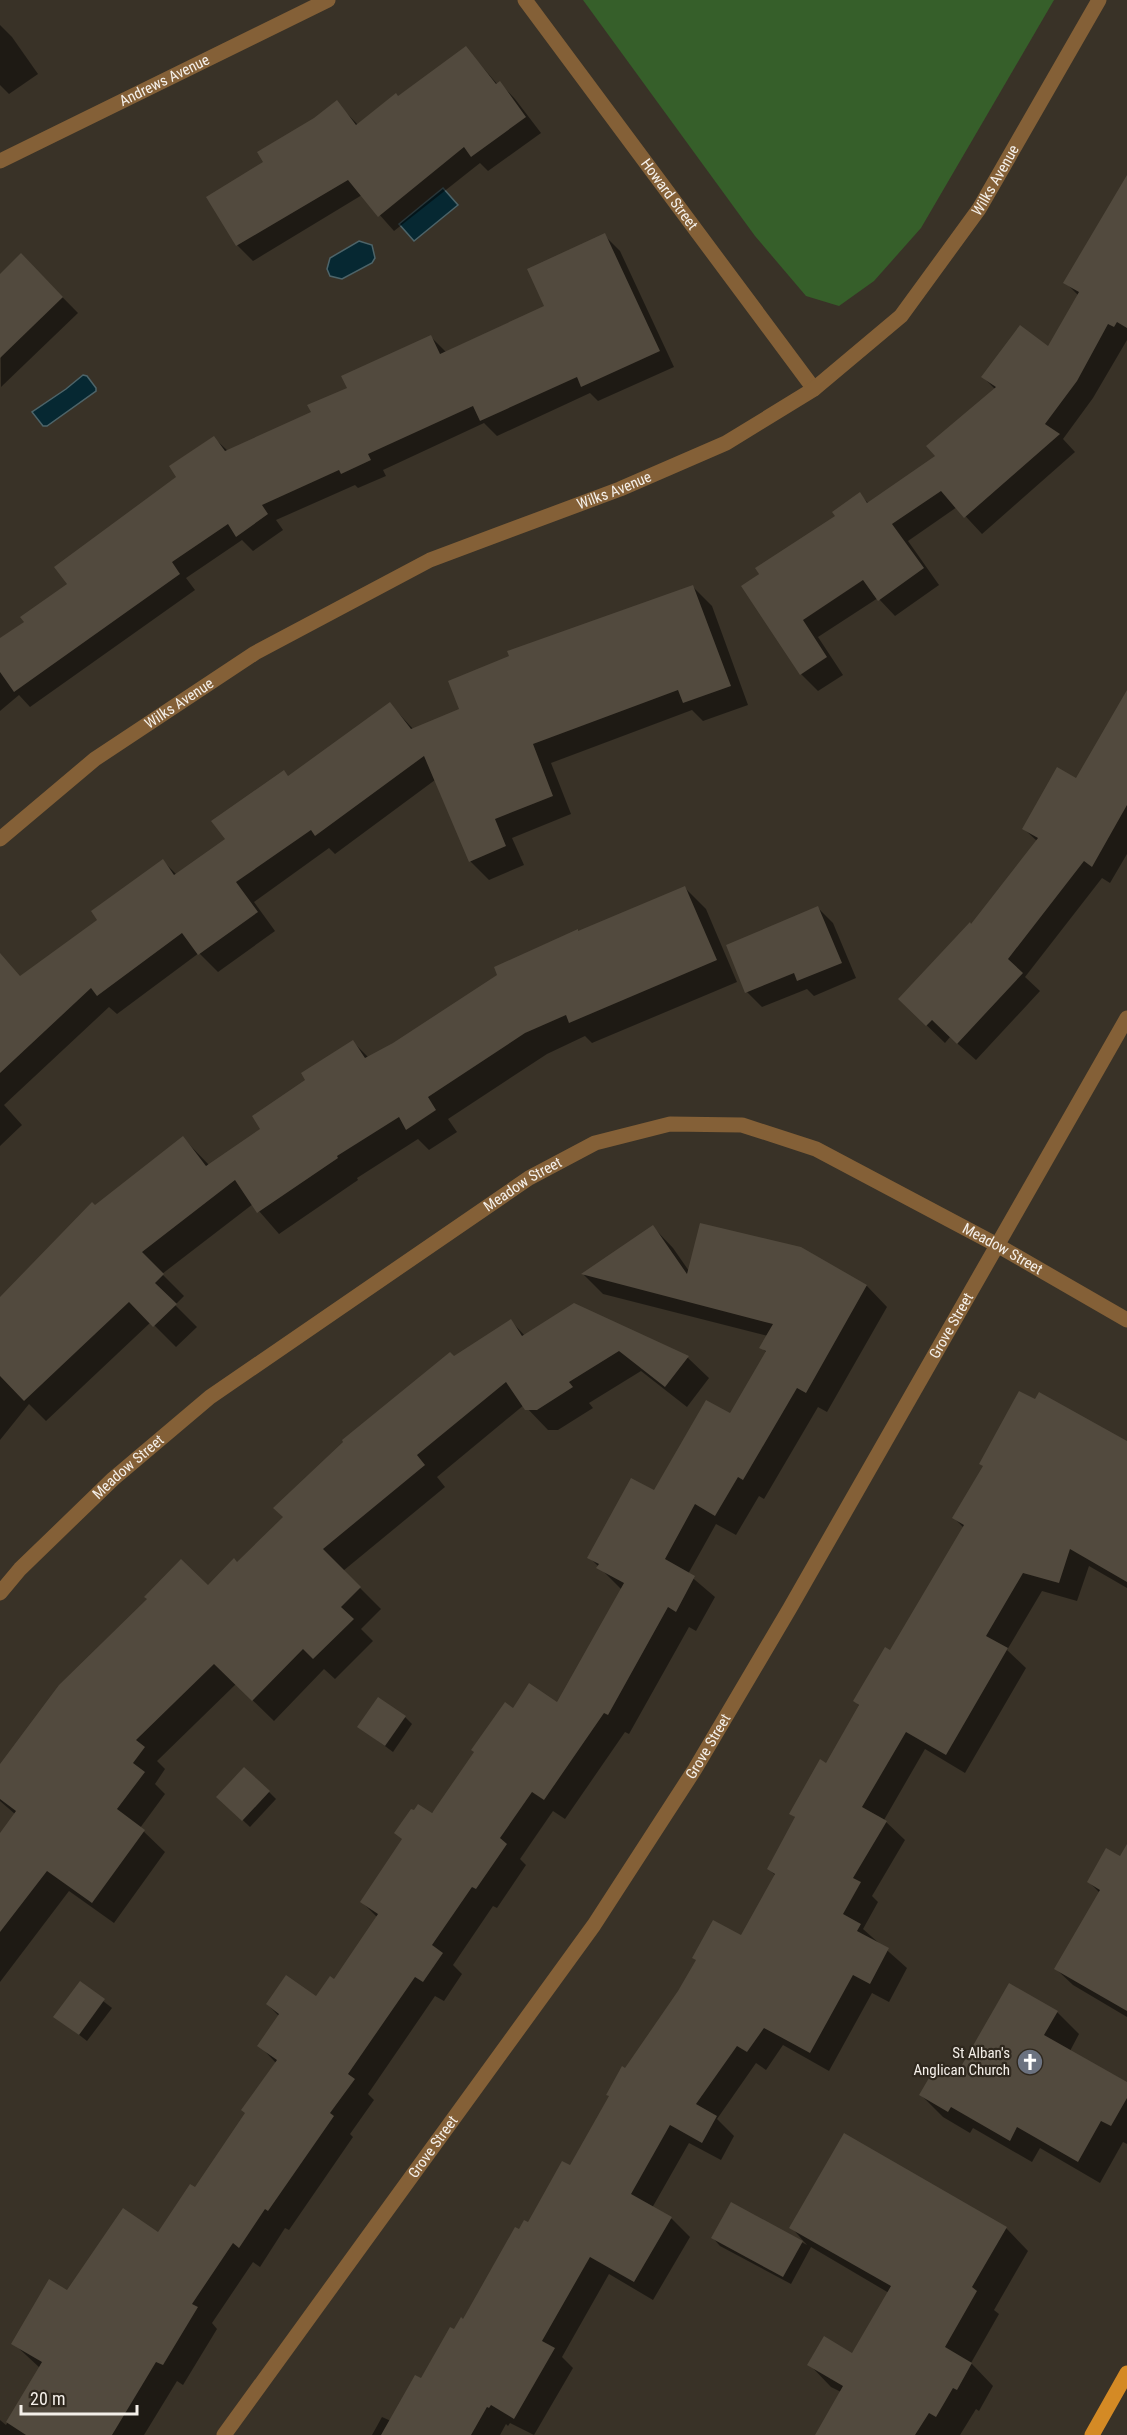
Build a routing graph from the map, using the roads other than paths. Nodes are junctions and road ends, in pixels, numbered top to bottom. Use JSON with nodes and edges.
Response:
{"nodes":[{"id":1,"x":328,"y":0,"type":"edge"},
{"id":2,"x":525,"y":0,"type":"edge"},
{"id":3,"x":1099,"y":0,"type":"edge"},
{"id":4,"x":0,"y":161,"type":"edge"},
{"id":5,"x":814,"y":389,"type":"junction"},
{"id":6,"x":0,"y":838,"type":"edge"},
{"id":7,"x":1127,"y":1018,"type":"edge"},
{"id":8,"x":997,"y":1245,"type":"junction"},
{"id":9,"x":1127,"y":1320,"type":"edge"},
{"id":10,"x":0,"y":1593,"type":"edge"},
{"id":11,"x":1127,"y":2373,"type":"edge"},
{"id":12,"x":224,"y":2435,"type":"edge"},
{"id":13,"x":1092,"y":2435,"type":"edge"}],
"edges":[{"from":1,"to":4,"type":"street","name":"Andrews Avenue"},
{"from":2,"to":5,"type":"street","name":"Howard Street"},
{"from":3,"to":5,"type":"street","name":"Wilks Avenue"},
{"from":5,"to":6,"type":"street","name":"Wilks Avenue"},
{"from":7,"to":8,"type":"street","name":"Grove Street"},
{"from":8,"to":9,"type":"street","name":"Meadow Street"},
{"from":8,"to":10,"type":"street","name":"Meadow Street"},
{"from":8,"to":12,"type":"street","name":"Grove Street"},
{"from":11,"to":13,"type":"main road"}]}
